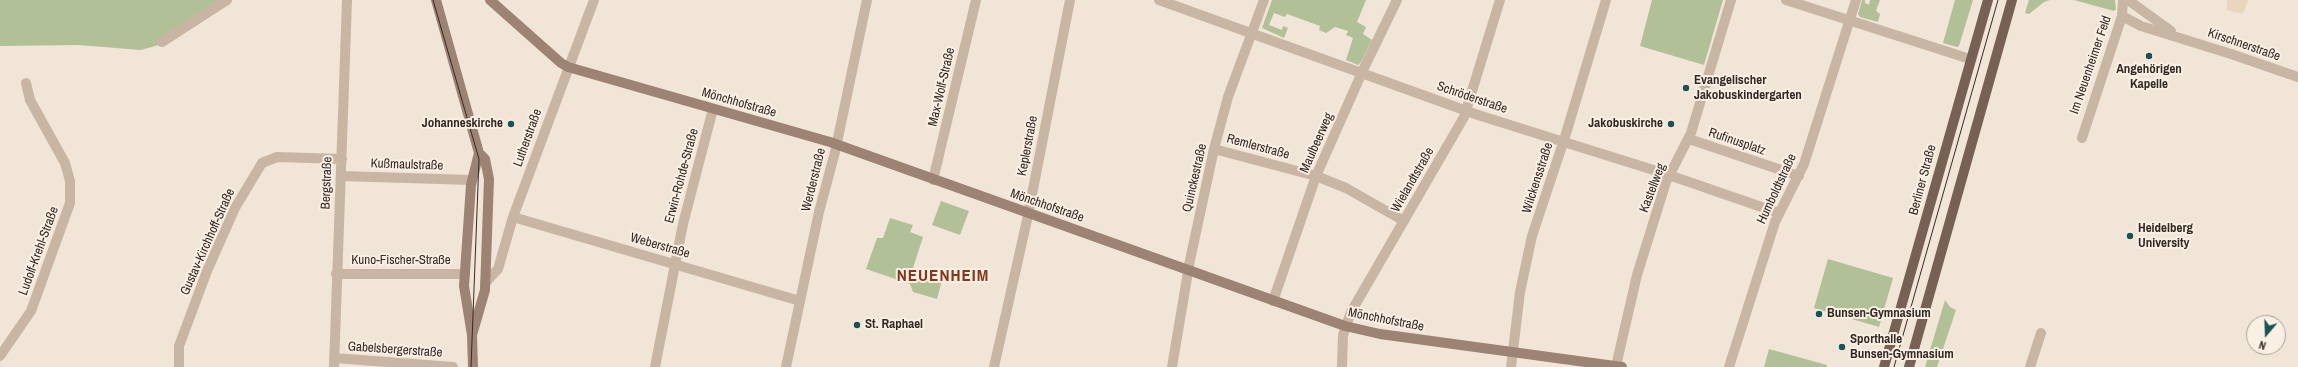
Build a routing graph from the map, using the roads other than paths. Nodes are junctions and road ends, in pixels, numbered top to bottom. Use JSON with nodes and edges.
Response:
{"nodes":[{"id":1,"x":227,"y":0,"type":"edge"},
{"id":2,"x":347,"y":0,"type":"edge"},
{"id":3,"x":436,"y":0,"type":"edge"},
{"id":4,"x":490,"y":0,"type":"edge"},
{"id":5,"x":594,"y":0,"type":"edge"},
{"id":6,"x":867,"y":0,"type":"edge"},
{"id":7,"x":976,"y":0,"type":"edge"},
{"id":8,"x":1070,"y":0,"type":"edge"},
{"id":9,"x":1159,"y":0,"type":"edge"},
{"id":10,"x":1264,"y":0,"type":"edge"},
{"id":11,"x":1397,"y":0,"type":"edge"},
{"id":12,"x":1500,"y":0,"type":"edge"},
{"id":13,"x":1606,"y":0,"type":"edge"},
{"id":14,"x":1731,"y":0,"type":"edge"},
{"id":15,"x":1786,"y":0,"type":"edge"},
{"id":16,"x":1856,"y":0,"type":"edge"},
{"id":17,"x":1988,"y":0,"type":"edge"},
{"id":18,"x":2012,"y":0,"type":"edge"},
{"id":19,"x":2128,"y":1,"type":"edge"},
{"id":20,"x":2122,"y":16,"type":"junction"},
{"id":21,"x":1849,"y":21,"type":"junction"},
{"id":22,"x":1251,"y":32,"type":"junction"},
{"id":23,"x":2181,"y":37,"type":"junction"},
{"id":24,"x":162,"y":42,"type":"dead end"},
{"id":25,"x":1970,"y":59,"type":"junction"},
{"id":26,"x":568,"y":67,"type":"junction"},
{"id":27,"x":1362,"y":73,"type":"junction"},
{"id":28,"x":2298,"y":77,"type":"edge"},
{"id":29,"x":26,"y":83,"type":"dead end"},
{"id":30,"x":713,"y":109,"type":"junction"},
{"id":31,"x":1466,"y":110,"type":"junction"},
{"id":32,"x":2082,"y":138,"type":"dead end"},
{"id":33,"x":1689,"y":139,"type":"junction"},
{"id":34,"x":1564,"y":142,"type":"junction"},
{"id":35,"x":837,"y":145,"type":"junction"},
{"id":36,"x":1214,"y":149,"type":"junction"},
{"id":37,"x":479,"y":153,"type":"junction"},
{"id":38,"x":342,"y":159,"type":"junction"},
{"id":39,"x":1669,"y":175,"type":"junction"},
{"id":40,"x":341,"y":176,"type":"junction"},
{"id":41,"x":1316,"y":176,"type":"junction"},
{"id":42,"x":1799,"y":176,"type":"junction"},
{"id":43,"x":472,"y":180,"type":"junction"},
{"id":44,"x":933,"y":180,"type":"junction"},
{"id":45,"x":1029,"y":209,"type":"junction"},
{"id":46,"x":1779,"y":212,"type":"junction"},
{"id":47,"x":513,"y":217,"type":"junction"},
{"id":48,"x":1404,"y":221,"type":"junction"},
{"id":49,"x":675,"y":264,"type":"junction"},
{"id":50,"x":1190,"y":270,"type":"junction"},
{"id":51,"x":336,"y":274,"type":"junction"},
{"id":52,"x":465,"y":274,"type":"junction"},
{"id":53,"x":485,"y":283,"type":"junction"},
{"id":54,"x":800,"y":301,"type":"junction"},
{"id":55,"x":1273,"y":301,"type":"junction"},
{"id":56,"x":1345,"y":326,"type":"junction"},
{"id":57,"x":2041,"y":333,"type":"dead end"},
{"id":58,"x":472,"y":335,"type":"junction"},
{"id":59,"x":1512,"y":353,"type":"junction"},
{"id":60,"x":0,"y":356,"type":"edge"},
{"id":61,"x":334,"y":363,"type":"edge"},
{"id":62,"x":1619,"y":366,"type":"edge"},
{"id":63,"x":179,"y":367,"type":"edge"},
{"id":64,"x":453,"y":367,"type":"edge"},
{"id":65,"x":473,"y":367,"type":"edge"},
{"id":66,"x":655,"y":367,"type":"edge"},
{"id":67,"x":786,"y":367,"type":"edge"},
{"id":68,"x":994,"y":367,"type":"edge"},
{"id":69,"x":1172,"y":367,"type":"edge"},
{"id":70,"x":1342,"y":367,"type":"edge"},
{"id":71,"x":1511,"y":367,"type":"edge"},
{"id":72,"x":1729,"y":367,"type":"edge"},
{"id":73,"x":1884,"y":367,"type":"edge"},
{"id":74,"x":1909,"y":367,"type":"edge"},
{"id":75,"x":2030,"y":367,"type":"edge"}],
"edges":[{"from":1,"to":24,"type":"street"},
{"from":2,"to":38,"type":"street","name":"Bergstraße"},
{"from":3,"to":37,"type":"street"},
{"from":4,"to":26,"type":"street","name":"Mönchhofstraße"},
{"from":5,"to":26,"type":"street","name":"Lutherstraße"},
{"from":6,"to":35,"type":"street","name":"Werderstraße"},
{"from":7,"to":44,"type":"street","name":"Max-Wolf-Straße"},
{"from":8,"to":45,"type":"street","name":"Keplerstraße"},
{"from":9,"to":22,"type":"street","name":"Schröderstraße"},
{"from":10,"to":22,"type":"street","name":"Quinckestraße"},
{"from":11,"to":27,"type":"street","name":"Maulbeerweg"},
{"from":12,"to":31,"type":"street","name":"Wielandtstraße"},
{"from":13,"to":34,"type":"street","name":"Wilckensstraße"},
{"from":14,"to":33,"type":"street","name":"Kastellweg"},
{"from":15,"to":21,"type":"street"},
{"from":16,"to":21,"type":"street","name":"Humboldtstraße"},
{"from":17,"to":25,"type":"main road","name":"Berliner Straße"},
{"from":18,"to":74,"type":"main road"},
{"from":19,"to":20,"type":"street","name":"Im Neuenheimer Feld"},
{"from":19,"to":23,"type":"street","name":"Kirschnerstraße"},
{"from":20,"to":23,"type":"street","name":"Kirschnerstraße"},
{"from":20,"to":32,"type":"street","name":"Im Neuenheimer Feld"},
{"from":21,"to":25,"type":"street"},
{"from":21,"to":42,"type":"street","name":"Humboldtstraße"},
{"from":22,"to":27,"type":"street","name":"Schröderstraße"},
{"from":22,"to":36,"type":"street","name":"Quinckestraße"},
{"from":23,"to":28,"type":"street","name":"Kirschnerstraße"},
{"from":25,"to":73,"type":"main road","name":"Berliner Straße"},
{"from":26,"to":30,"type":"street","name":"Mönchhofstraße"},
{"from":26,"to":47,"type":"street","name":"Lutherstraße"},
{"from":27,"to":31,"type":"street","name":"Schröderstraße"},
{"from":27,"to":41,"type":"street","name":"Maulbeerweg"},
{"from":29,"to":60,"type":"street","name":"Ludolf-Krehl-Straße"},
{"from":30,"to":35,"type":"street","name":"Mönchhofstraße"},
{"from":30,"to":49,"type":"street","name":"Erwin-Rohde-Straße"},
{"from":31,"to":34,"type":"street","name":"Schröderstraße"},
{"from":31,"to":48,"type":"street","name":"Wielandtstraße"},
{"from":33,"to":39,"type":"street","name":"Kastellweg"},
{"from":33,"to":42,"type":"street","name":"Rufinusplatz"},
{"from":34,"to":39,"type":"street","name":"Schröderstraße"},
{"from":34,"to":59,"type":"street","name":"Wilckensstraße"},
{"from":35,"to":44,"type":"street","name":"Mönchhofstraße"},
{"from":35,"to":54,"type":"street","name":"Werderstraße"},
{"from":36,"to":41,"type":"street","name":"Remlerstraße"},
{"from":36,"to":50,"type":"street","name":"Quinckestraße"},
{"from":37,"to":43,"type":"street"},
{"from":37,"to":53,"type":"street"},
{"from":38,"to":40,"type":"street","name":"Bergstraße"},
{"from":38,"to":63,"type":"street","name":"Gustav-Kirchhoff-Straße"},
{"from":39,"to":46,"type":"street","name":"Schröderstraße"},
{"from":39,"to":62,"type":"street","name":"Kastellweg"},
{"from":40,"to":43,"type":"street","name":"Kußmaulstraße"},
{"from":40,"to":51,"type":"street","name":"Bergstraße"},
{"from":41,"to":48,"type":"street","name":"Remlerstraße"},
{"from":41,"to":55,"type":"street","name":"Maulbeerweg"},
{"from":42,"to":46,"type":"street","name":"Humboldtstraße"},
{"from":43,"to":52,"type":"street"},
{"from":44,"to":45,"type":"street","name":"Mönchhofstraße"},
{"from":45,"to":50,"type":"street","name":"Mönchhofstraße"},
{"from":45,"to":68,"type":"street","name":"Keplerstraße"},
{"from":46,"to":72,"type":"street","name":"Humboldtstraße"},
{"from":47,"to":49,"type":"street","name":"Weberstraße"},
{"from":47,"to":53,"type":"street","name":"Lutherstraße"},
{"from":48,"to":56,"type":"street","name":"Wielandtstraße"},
{"from":49,"to":54,"type":"street","name":"Weberstraße"},
{"from":49,"to":66,"type":"street","name":"Erwin-Rohde-Straße"},
{"from":50,"to":55,"type":"street","name":"Mönchhofstraße"},
{"from":50,"to":69,"type":"street","name":"Quinckestraße"},
{"from":51,"to":52,"type":"street","name":"Kuno-Fischer-Straße"},
{"from":51,"to":61,"type":"street","name":"Bergstraße"},
{"from":52,"to":58,"type":"street"},
{"from":53,"to":58,"type":"street"},
{"from":54,"to":67,"type":"street","name":"Werderstraße"},
{"from":55,"to":56,"type":"street","name":"Mönchhofstraße"},
{"from":56,"to":59,"type":"street","name":"Mönchhofstraße"},
{"from":56,"to":70,"type":"street","name":"Wielandtstraße"},
{"from":57,"to":75,"type":"street"},
{"from":58,"to":65,"type":"street"},
{"from":59,"to":62,"type":"street","name":"Mönchhofstraße"},
{"from":59,"to":71,"type":"street","name":"Wilckensstraße"},
{"from":61,"to":64,"type":"street","name":"Gabelsbergerstraße"}]}
